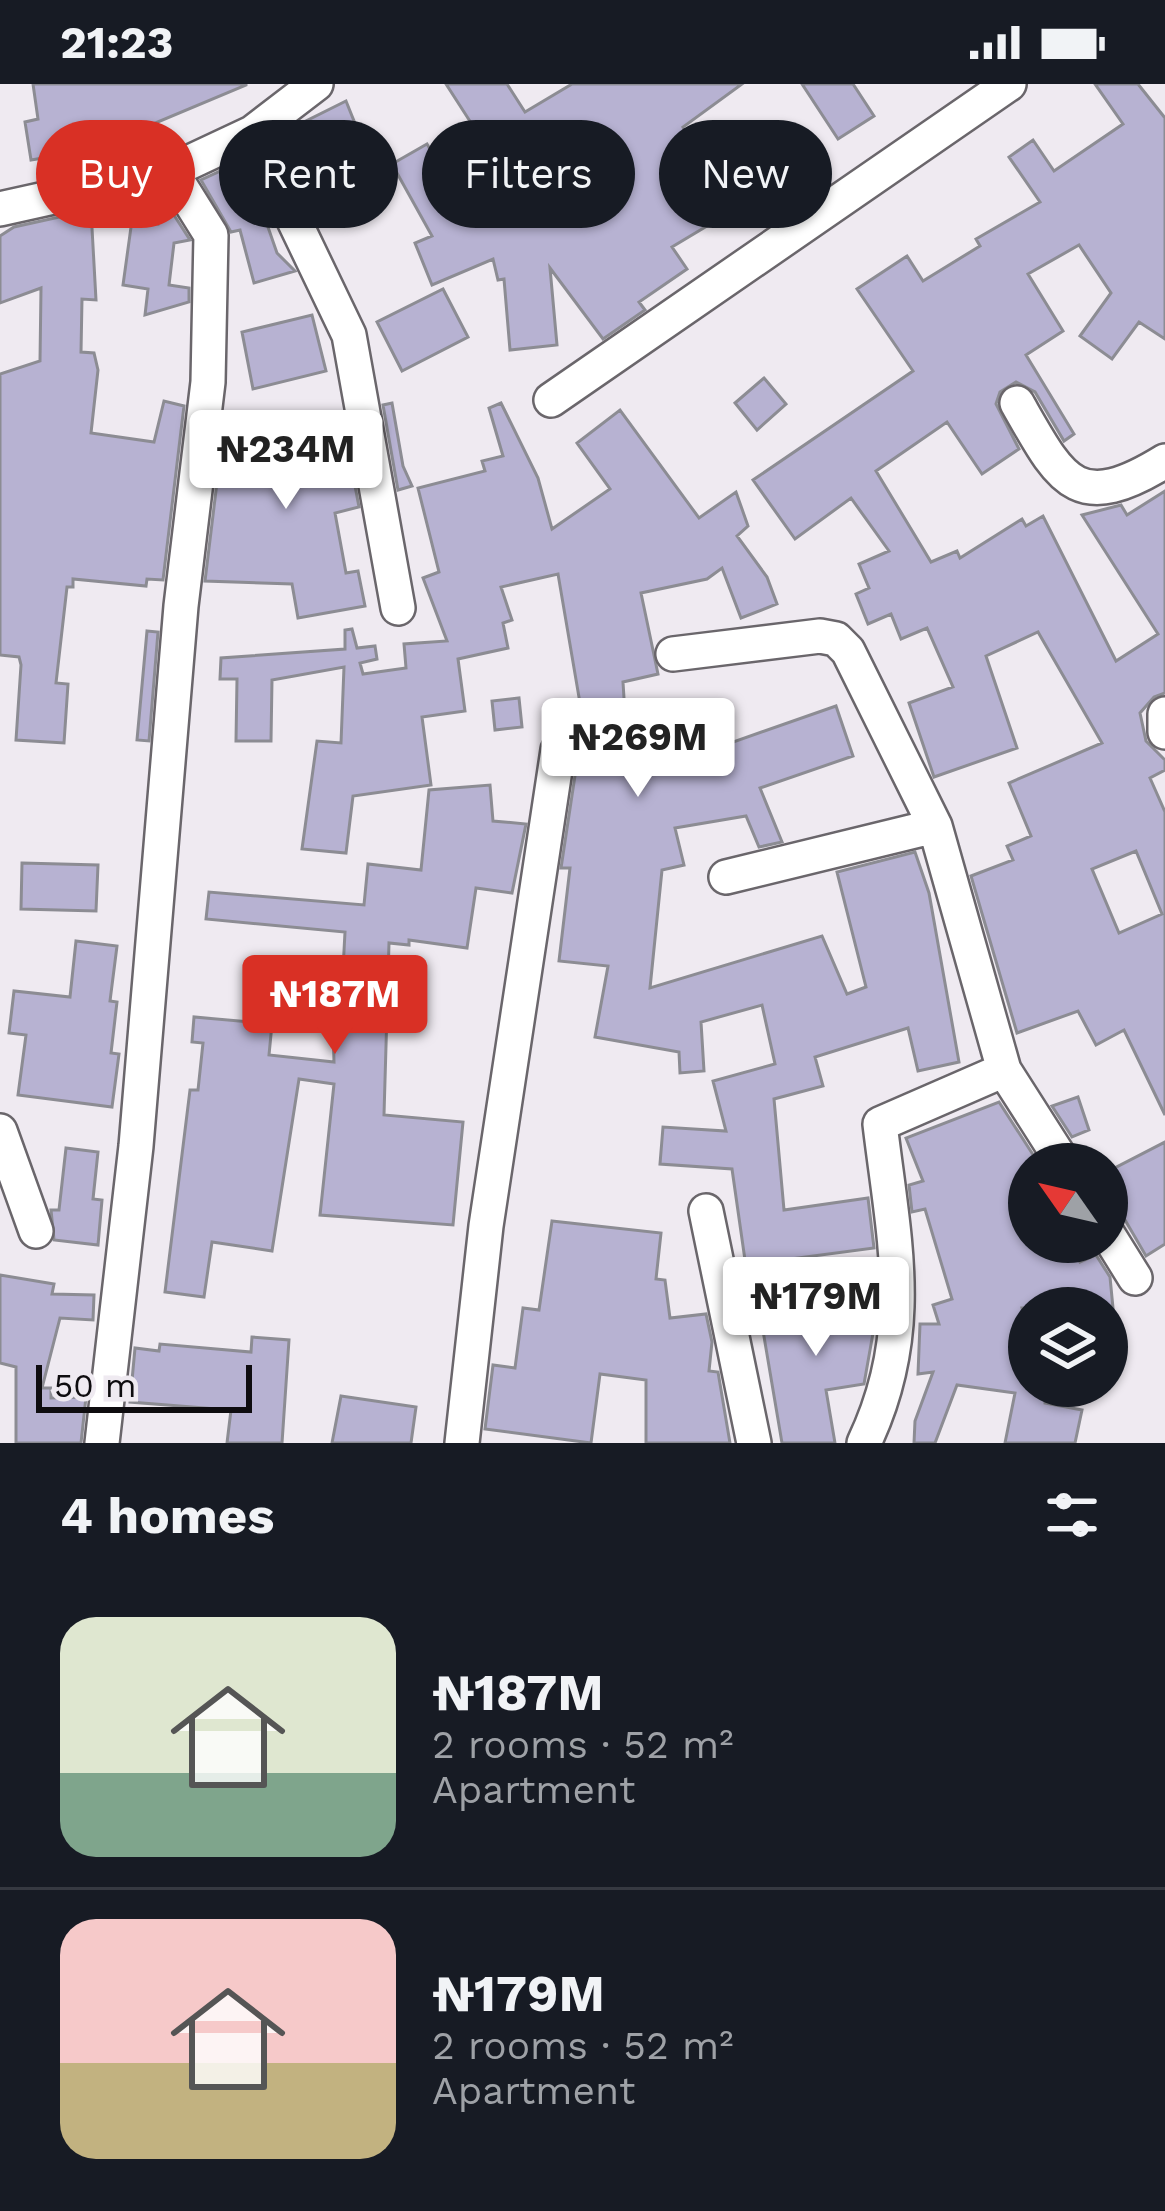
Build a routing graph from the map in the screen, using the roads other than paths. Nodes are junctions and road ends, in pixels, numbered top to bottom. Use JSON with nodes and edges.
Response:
{"nodes":[{"id":1,"x":316,"y":84,"type":"edge"},
{"id":2,"x":1009,"y":84,"type":"edge"},
{"id":3,"x":270,"y":120,"type":"edge"},
{"id":4,"x":36,"y":201,"type":"edge"},
{"id":5,"x":0,"y":209,"type":"edge"},
{"id":6,"x":195,"y":209,"type":"edge"},
{"id":7,"x":297,"y":228,"type":"edge"},
{"id":8,"x":551,"y":400,"type":"dead end"},
{"id":9,"x":1017,"y":403,"type":"dead end"},
{"id":10,"x":1165,"y":461,"type":"edge"},
{"id":11,"x":398,"y":608,"type":"dead end"},
{"id":12,"x":673,"y":655,"type":"dead end"},
{"id":13,"x":1165,"y":715,"type":"edge"},
{"id":14,"x":1165,"y":732,"type":"edge"},
{"id":15,"x":558,"y":750,"type":"dead end"},
{"id":16,"x":935,"y":826,"type":"junction"},
{"id":17,"x":725,"y":877,"type":"dead end"},
{"id":18,"x":1004,"y":1070,"type":"junction"},
{"id":19,"x":0,"y":1131,"type":"edge"},
{"id":20,"x":1051,"y":1143,"type":"edge"},
{"id":21,"x":706,"y":1211,"type":"dead end"},
{"id":22,"x":36,"y":1231,"type":"dead end"},
{"id":23,"x":1126,"y":1263,"type":"edge"},
{"id":24,"x":1136,"y":1278,"type":"dead end"},
{"id":25,"x":101,"y":1443,"type":"edge"},
{"id":26,"x":462,"y":1443,"type":"edge"},
{"id":27,"x":754,"y":1443,"type":"edge"},
{"id":28,"x":864,"y":1443,"type":"edge"}],
"edges":[{"from":1,"to":3,"type":"street"},
{"from":2,"to":8,"type":"street"},
{"from":4,"to":5,"type":"street"},
{"from":6,"to":25,"type":"street"},
{"from":7,"to":11,"type":"street"},
{"from":9,"to":10,"type":"street"},
{"from":12,"to":16,"type":"street"},
{"from":13,"to":14,"type":"street"},
{"from":15,"to":26,"type":"street"},
{"from":16,"to":17,"type":"street"},
{"from":16,"to":18,"type":"street"},
{"from":18,"to":20,"type":"street"},
{"from":18,"to":28,"type":"street"},
{"from":19,"to":22,"type":"street"},
{"from":21,"to":27,"type":"street"},
{"from":23,"to":24,"type":"street"}]}
